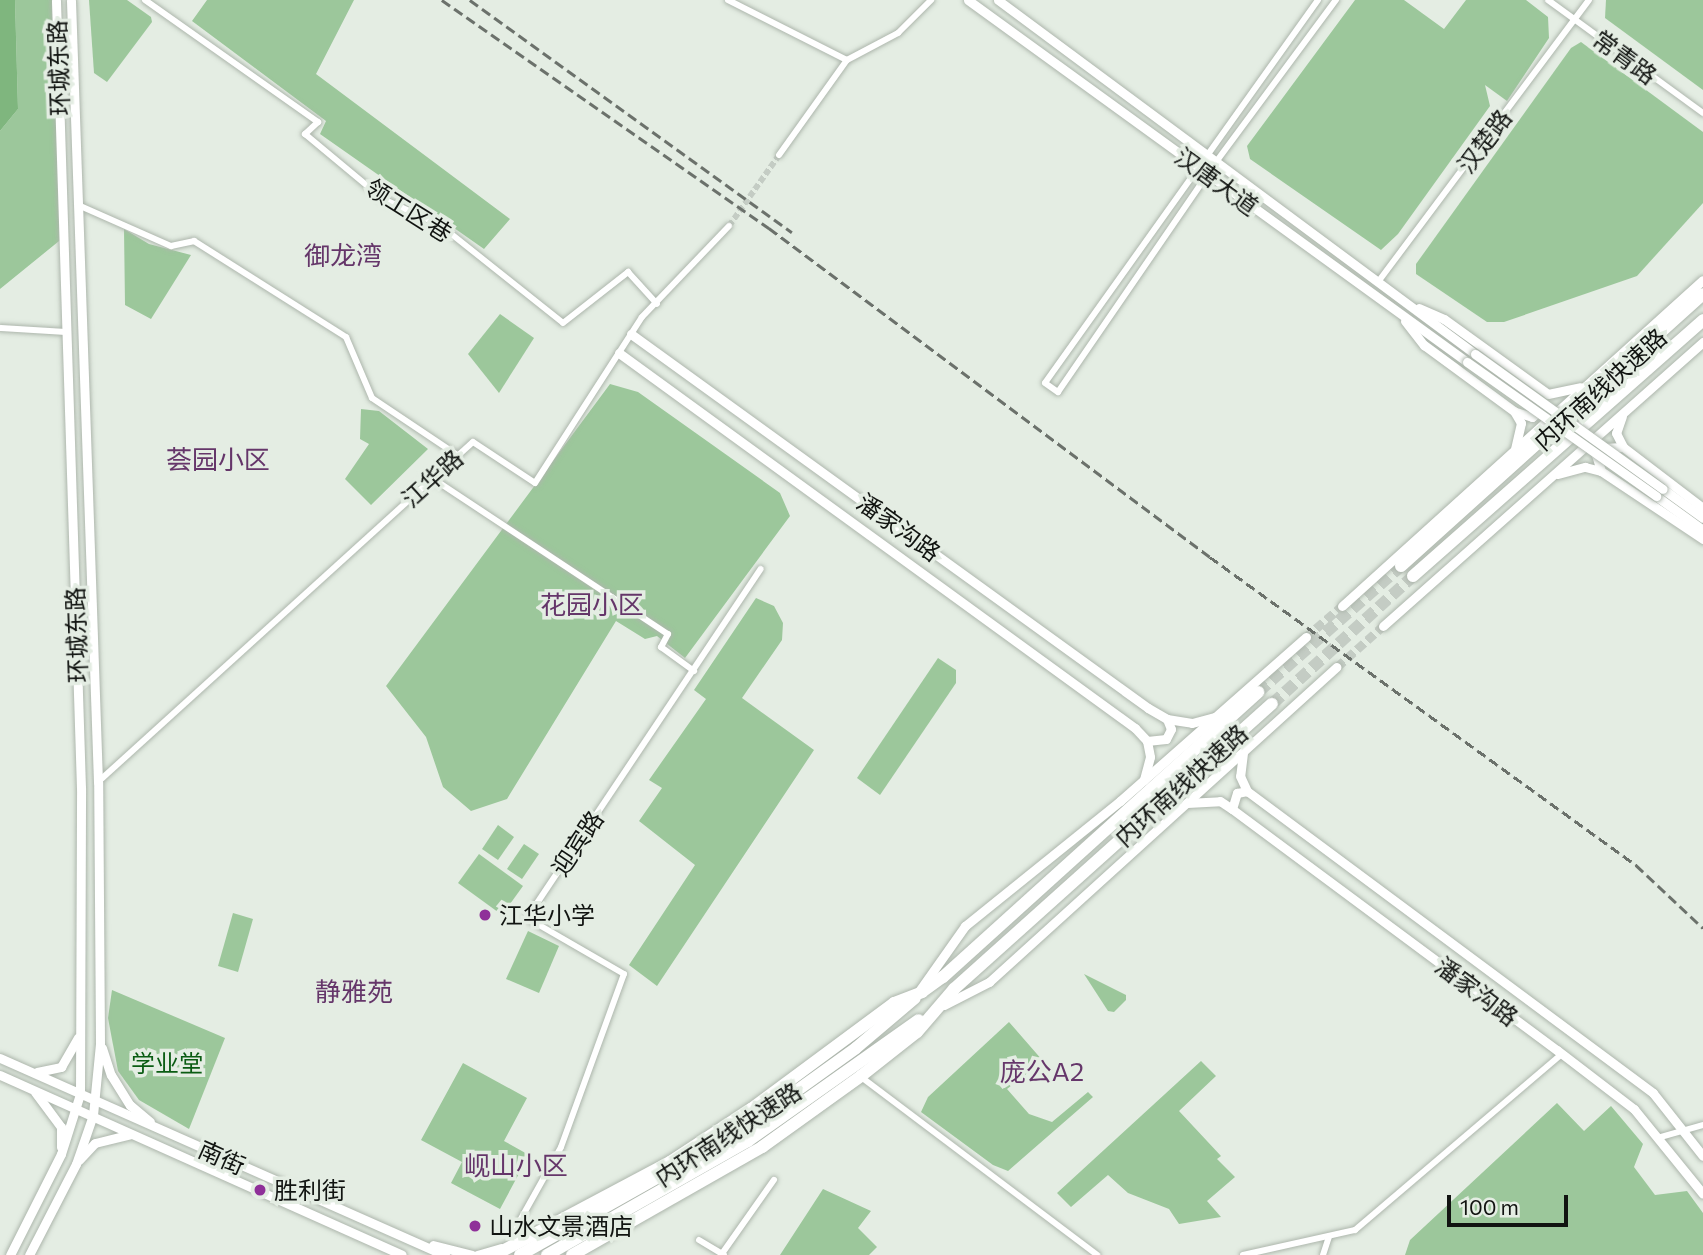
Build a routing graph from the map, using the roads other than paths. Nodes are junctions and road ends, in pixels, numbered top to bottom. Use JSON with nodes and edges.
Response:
{"nodes":[{"id":1,"x":56,"y":0,"type":"edge"},
{"id":2,"x":71,"y":0,"type":"edge"},
{"id":3,"x":145,"y":0,"type":"edge"},
{"id":4,"x":728,"y":0,"type":"edge"},
{"id":5,"x":931,"y":0,"type":"edge"},
{"id":6,"x":968,"y":0,"type":"edge"},
{"id":7,"x":998,"y":0,"type":"edge"},
{"id":8,"x":1318,"y":0,"type":"edge"},
{"id":9,"x":1336,"y":0,"type":"edge"},
{"id":10,"x":1548,"y":0,"type":"edge"},
{"id":11,"x":1589,"y":0,"type":"edge"},
{"id":12,"x":1575,"y":20,"type":"junction"},
{"id":13,"x":847,"y":60,"type":"junction"},
{"id":14,"x":1703,"y":113,"type":"edge"},
{"id":15,"x":1205,"y":153,"type":"junction"},
{"id":16,"x":779,"y":155,"type":"tunnel mouth"},
{"id":17,"x":1216,"y":162,"type":"junction"},
{"id":18,"x":1197,"y":166,"type":"junction"},
{"id":19,"x":1210,"y":176,"type":"junction"},
{"id":20,"x":78,"y":205,"type":"junction"},
{"id":21,"x":729,"y":226,"type":"tunnel mouth"},
{"id":22,"x":1703,"y":280,"type":"edge"},
{"id":23,"x":1378,"y":282,"type":"junction"},
{"id":24,"x":1703,"y":295,"type":"edge"},
{"id":25,"x":1406,"y":303,"type":"junction"},
{"id":26,"x":657,"y":304,"type":"junction"},
{"id":27,"x":1397,"y":312,"type":"junction"},
{"id":28,"x":1703,"y":320,"type":"edge"},
{"id":29,"x":0,"y":328,"type":"edge"},
{"id":30,"x":67,"y":332,"type":"junction"},
{"id":31,"x":631,"y":334,"type":"junction"},
{"id":32,"x":1703,"y":342,"type":"edge"},
{"id":33,"x":619,"y":353,"type":"junction"},
{"id":34,"x":1591,"y":382,"type":"junction"},
{"id":35,"x":1535,"y":388,"type":"junction"},
{"id":36,"x":1514,"y":411,"type":"junction"},
{"id":37,"x":1624,"y":411,"type":"junction"},
{"id":38,"x":1623,"y":447,"type":"junction"},
{"id":39,"x":1513,"y":452,"type":"junction"},
{"id":40,"x":457,"y":455,"type":"junction"},
{"id":41,"x":1601,"y":471,"type":"junction"},
{"id":42,"x":432,"y":478,"type":"junction"},
{"id":43,"x":1544,"y":481,"type":"junction"},
{"id":44,"x":1660,"y":493,"type":"junction"},
{"id":45,"x":1703,"y":508,"type":"edge"},
{"id":46,"x":1703,"y":518,"type":"edge"},
{"id":47,"x":1703,"y":530,"type":"edge"},
{"id":48,"x":1703,"y":540,"type":"edge"},
{"id":49,"x":1401,"y":566,"type":"tunnel mouth"},
{"id":50,"x":761,"y":569,"type":"dead end"},
{"id":51,"x":1413,"y":576,"type":"tunnel mouth"},
{"id":52,"x":1342,"y":606,"type":"tunnel mouth"},
{"id":53,"x":1383,"y":626,"type":"tunnel mouth"},
{"id":54,"x":1307,"y":637,"type":"tunnel mouth"},
{"id":55,"x":1337,"y":667,"type":"tunnel mouth"},
{"id":56,"x":694,"y":671,"type":"junction"},
{"id":57,"x":1258,"y":692,"type":"tunnel mouth"},
{"id":58,"x":1272,"y":704,"type":"tunnel mouth"},
{"id":59,"x":1215,"y":717,"type":"junction"},
{"id":60,"x":1167,"y":719,"type":"junction"},
{"id":61,"x":1147,"y":741,"type":"junction"},
{"id":62,"x":1243,"y":753,"type":"junction"},
{"id":63,"x":1144,"y":780,"type":"junction"},
{"id":64,"x":98,"y":782,"type":"junction"},
{"id":65,"x":1247,"y":791,"type":"junction"},
{"id":66,"x":1187,"y":803,"type":"junction"},
{"id":67,"x":1232,"y":809,"type":"junction"},
{"id":68,"x":1135,"y":826,"type":"junction"},
{"id":69,"x":1147,"y":839,"type":"junction"},
{"id":70,"x":920,"y":993,"type":"junction"},
{"id":71,"x":936,"y":1009,"type":"junction"},
{"id":72,"x":80,"y":1032,"type":"junction"},
{"id":73,"x":100,"y":1043,"type":"junction"},
{"id":74,"x":861,"y":1053,"type":"junction"},
{"id":75,"x":1562,"y":1054,"type":"junction"},
{"id":76,"x":0,"y":1058,"type":"edge"},
{"id":77,"x":34,"y":1072,"type":"junction"},
{"id":78,"x":0,"y":1075,"type":"edge"},
{"id":79,"x":861,"y":1076,"type":"junction"},
{"id":80,"x":31,"y":1088,"type":"junction"},
{"id":81,"x":80,"y":1094,"type":"junction"},
{"id":82,"x":95,"y":1101,"type":"junction"},
{"id":83,"x":78,"y":1109,"type":"junction"},
{"id":84,"x":93,"y":1115,"type":"junction"},
{"id":85,"x":1703,"y":1125,"type":"edge"},
{"id":86,"x":160,"y":1130,"type":"junction"},
{"id":87,"x":1683,"y":1131,"type":"junction"},
{"id":88,"x":132,"y":1133,"type":"junction"},
{"id":89,"x":1657,"y":1138,"type":"junction"},
{"id":90,"x":61,"y":1154,"type":"junction"},
{"id":91,"x":1703,"y":1156,"type":"edge"},
{"id":92,"x":76,"y":1164,"type":"junction"},
{"id":93,"x":774,"y":1180,"type":"dead end"},
{"id":94,"x":1703,"y":1194,"type":"edge"},
{"id":95,"x":1329,"y":1236,"type":"junction"},
{"id":96,"x":405,"y":1237,"type":"junction"},
{"id":97,"x":699,"y":1240,"type":"dead end"},
{"id":98,"x":596,"y":1243,"type":"junction"},
{"id":99,"x":377,"y":1244,"type":"junction"},
{"id":100,"x":522,"y":1246,"type":"edge"},
{"id":101,"x":1258,"y":1252,"type":"edge"},
{"id":102,"x":10,"y":1255,"type":"edge"},
{"id":103,"x":29,"y":1255,"type":"edge"},
{"id":104,"x":386,"y":1255,"type":"edge"},
{"id":105,"x":402,"y":1255,"type":"edge"},
{"id":106,"x":445,"y":1255,"type":"edge"},
{"id":107,"x":475,"y":1255,"type":"edge"},
{"id":108,"x":495,"y":1255,"type":"edge"},
{"id":109,"x":547,"y":1255,"type":"edge"},
{"id":110,"x":572,"y":1255,"type":"edge"},
{"id":111,"x":583,"y":1255,"type":"edge"},
{"id":112,"x":722,"y":1255,"type":"edge"},
{"id":113,"x":1097,"y":1255,"type":"edge"},
{"id":114,"x":1243,"y":1255,"type":"edge"},
{"id":115,"x":1323,"y":1255,"type":"edge"}],
"edges":[{"from":1,"to":30,"type":"main road","name":"环城东路"},
{"from":2,"to":20,"type":"main road","name":"环城东路"},
{"from":3,"to":26,"type":"street","name":"领工区巷"},
{"from":4,"to":13,"type":"street"},
{"from":5,"to":13,"type":"street"},
{"from":6,"to":18,"type":"main road","name":"汉唐大道"},
{"from":7,"to":15,"type":"main road","name":"汉唐大道"},
{"from":8,"to":15,"type":"street"},
{"from":9,"to":17,"type":"street"},
{"from":10,"to":12,"type":"street","name":"常青路"},
{"from":11,"to":12,"type":"street","name":"汉楚路"},
{"from":12,"to":14,"type":"street","name":"常青路"},
{"from":12,"to":23,"type":"street","name":"汉楚路"},
{"from":13,"to":16,"type":"street"},
{"from":15,"to":17,"type":"main road","name":"汉唐大道"},
{"from":15,"to":18,"type":"street"},
{"from":17,"to":19,"type":"street"},
{"from":17,"to":23,"type":"main road","name":"汉唐大道"},
{"from":18,"to":19,"type":"main road","name":"汉唐大道"},
{"from":18,"to":19,"type":"street"},
{"from":19,"to":27,"type":"main road","name":"汉唐大道"},
{"from":20,"to":40,"type":"street"},
{"from":20,"to":64,"type":"main road","name":"环城东路"},
{"from":21,"to":26,"type":"street","name":"江华路"},
{"from":22,"to":34,"type":"main road"},
{"from":23,"to":25,"type":"main road","name":"汉唐大道"},
{"from":24,"to":49,"type":"highway","name":"内环南线快速路"},
{"from":25,"to":35,"type":"main road"},
{"from":25,"to":44,"type":"main road","name":"汉唐大道","bridge":true},
{"from":26,"to":31,"type":"street","name":"江华路"},
{"from":27,"to":36,"type":"main road"},
{"from":27,"to":44,"type":"main road","name":"汉唐大道","bridge":true},
{"from":28,"to":51,"type":"highway","name":"内环南线快速路"},
{"from":29,"to":30,"type":"street"},
{"from":30,"to":72,"type":"main road","name":"环城东路"},
{"from":31,"to":33,"type":"street","name":"江华路"},
{"from":31,"to":60,"type":"main road","name":"潘家沟路"},
{"from":32,"to":37,"type":"main road"},
{"from":33,"to":40,"type":"street","name":"江华路"},
{"from":33,"to":61,"type":"main road","name":"潘家沟路"},
{"from":34,"to":35,"type":"main road"},
{"from":34,"to":39,"type":"main road"},
{"from":35,"to":36,"type":"main road"},
{"from":36,"to":39,"type":"main road"},
{"from":37,"to":38,"type":"main road"},
{"from":37,"to":43,"type":"main road"},
{"from":38,"to":41,"type":"main road"},
{"from":38,"to":45,"type":"main road"},
{"from":39,"to":52,"type":"main road"},
{"from":40,"to":42,"type":"street","name":"江华路"},
{"from":41,"to":43,"type":"main road"},
{"from":41,"to":48,"type":"main road"},
{"from":42,"to":56,"type":"street"},
{"from":42,"to":64,"type":"street","name":"江华路"},
{"from":43,"to":53,"type":"main road"},
{"from":44,"to":46,"type":"main road"},
{"from":44,"to":47,"type":"main road"},
{"from":50,"to":56,"type":"street","name":"迎宾路"},
{"from":54,"to":59,"type":"main road"},
{"from":55,"to":62,"type":"main road"},
{"from":56,"to":100,"type":"street","name":"迎宾路"},
{"from":57,"to":70,"type":"highway","name":"内环南线快速路"},
{"from":58,"to":68,"type":"highway","name":"内环南线快速路"},
{"from":59,"to":60,"type":"main road"},
{"from":59,"to":63,"type":"main road"},
{"from":60,"to":61,"type":"main road"},
{"from":61,"to":63,"type":"main road"},
{"from":62,"to":65,"type":"main road"},
{"from":62,"to":66,"type":"main road"},
{"from":63,"to":70,"type":"main road"},
{"from":64,"to":73,"type":"main road","name":"环城东路"},
{"from":65,"to":67,"type":"main road"},
{"from":65,"to":87,"type":"main road","name":"潘家沟路"},
{"from":66,"to":67,"type":"main road","name":"潘家沟路"},
{"from":66,"to":69,"type":"main road"},
{"from":67,"to":75,"type":"main road","name":"潘家沟路"},
{"from":68,"to":69,"type":"main road"},
{"from":68,"to":71,"type":"highway","name":"内环南线快速路"},
{"from":69,"to":71,"type":"main road"},
{"from":70,"to":74,"type":"highway","name":"内环南线快速路"},
{"from":70,"to":100,"type":"highway","name":"内环南线快速路"},
{"from":71,"to":74,"type":"highway","name":"内环南线快速路"},
{"from":71,"to":79,"type":"highway","name":"内环南线快速路"},
{"from":72,"to":77,"type":"main road"},
{"from":72,"to":81,"type":"main road","name":"环城东路"},
{"from":73,"to":82,"type":"main road","name":"环城东路"},
{"from":73,"to":86,"type":"main road"},
{"from":74,"to":100,"type":"highway","name":"内环南线快速路"},
{"from":74,"to":109,"type":"highway","name":"内环南线快速路"},
{"from":75,"to":89,"type":"main road","name":"潘家沟路"},
{"from":75,"to":95,"type":"street"},
{"from":76,"to":77,"type":"main road","name":"南街"},
{"from":77,"to":81,"type":"main road","name":"南街"},
{"from":78,"to":80,"type":"main road","name":"南街"},
{"from":79,"to":98,"type":"highway","name":"内环南线快速路"},
{"from":79,"to":113,"type":"street"},
{"from":80,"to":83,"type":"main road","name":"南街"},
{"from":80,"to":90,"type":"main road"},
{"from":81,"to":82,"type":"main road","name":"南街"},
{"from":81,"to":83,"type":"main road","name":"环城东路"},
{"from":82,"to":84,"type":"main road","name":"环城东路"},
{"from":82,"to":86,"type":"main road","name":"南街"},
{"from":83,"to":84,"type":"main road","name":"南街"},
{"from":83,"to":90,"type":"main road","name":"环城东路"},
{"from":84,"to":88,"type":"main road","name":"南街"},
{"from":84,"to":92,"type":"main road","name":"环城东路"},
{"from":85,"to":87,"type":"street"},
{"from":86,"to":96,"type":"main road","name":"南街"},
{"from":87,"to":89,"type":"street"},
{"from":87,"to":91,"type":"main road","name":"潘家沟路"},
{"from":88,"to":92,"type":"main road"},
{"from":88,"to":99,"type":"main road","name":"南街"},
{"from":89,"to":94,"type":"main road","name":"潘家沟路"},
{"from":90,"to":102,"type":"main road","name":"环城东路"},
{"from":92,"to":103,"type":"main road","name":"环城东路"},
{"from":93,"to":112,"type":"street"},
{"from":95,"to":101,"type":"street"},
{"from":95,"to":115,"type":"street"},
{"from":96,"to":106,"type":"main road","name":"南街"},
{"from":96,"to":107,"type":"main road"},
{"from":97,"to":112,"type":"street"},
{"from":98,"to":110,"type":"highway"},
{"from":98,"to":111,"type":"highway"},
{"from":99,"to":104,"type":"main road"},
{"from":99,"to":105,"type":"main road","name":"南街"},
{"from":100,"to":107,"type":"main road"},
{"from":100,"to":108,"type":"highway"},
{"from":101,"to":114,"type":"street"}]}
